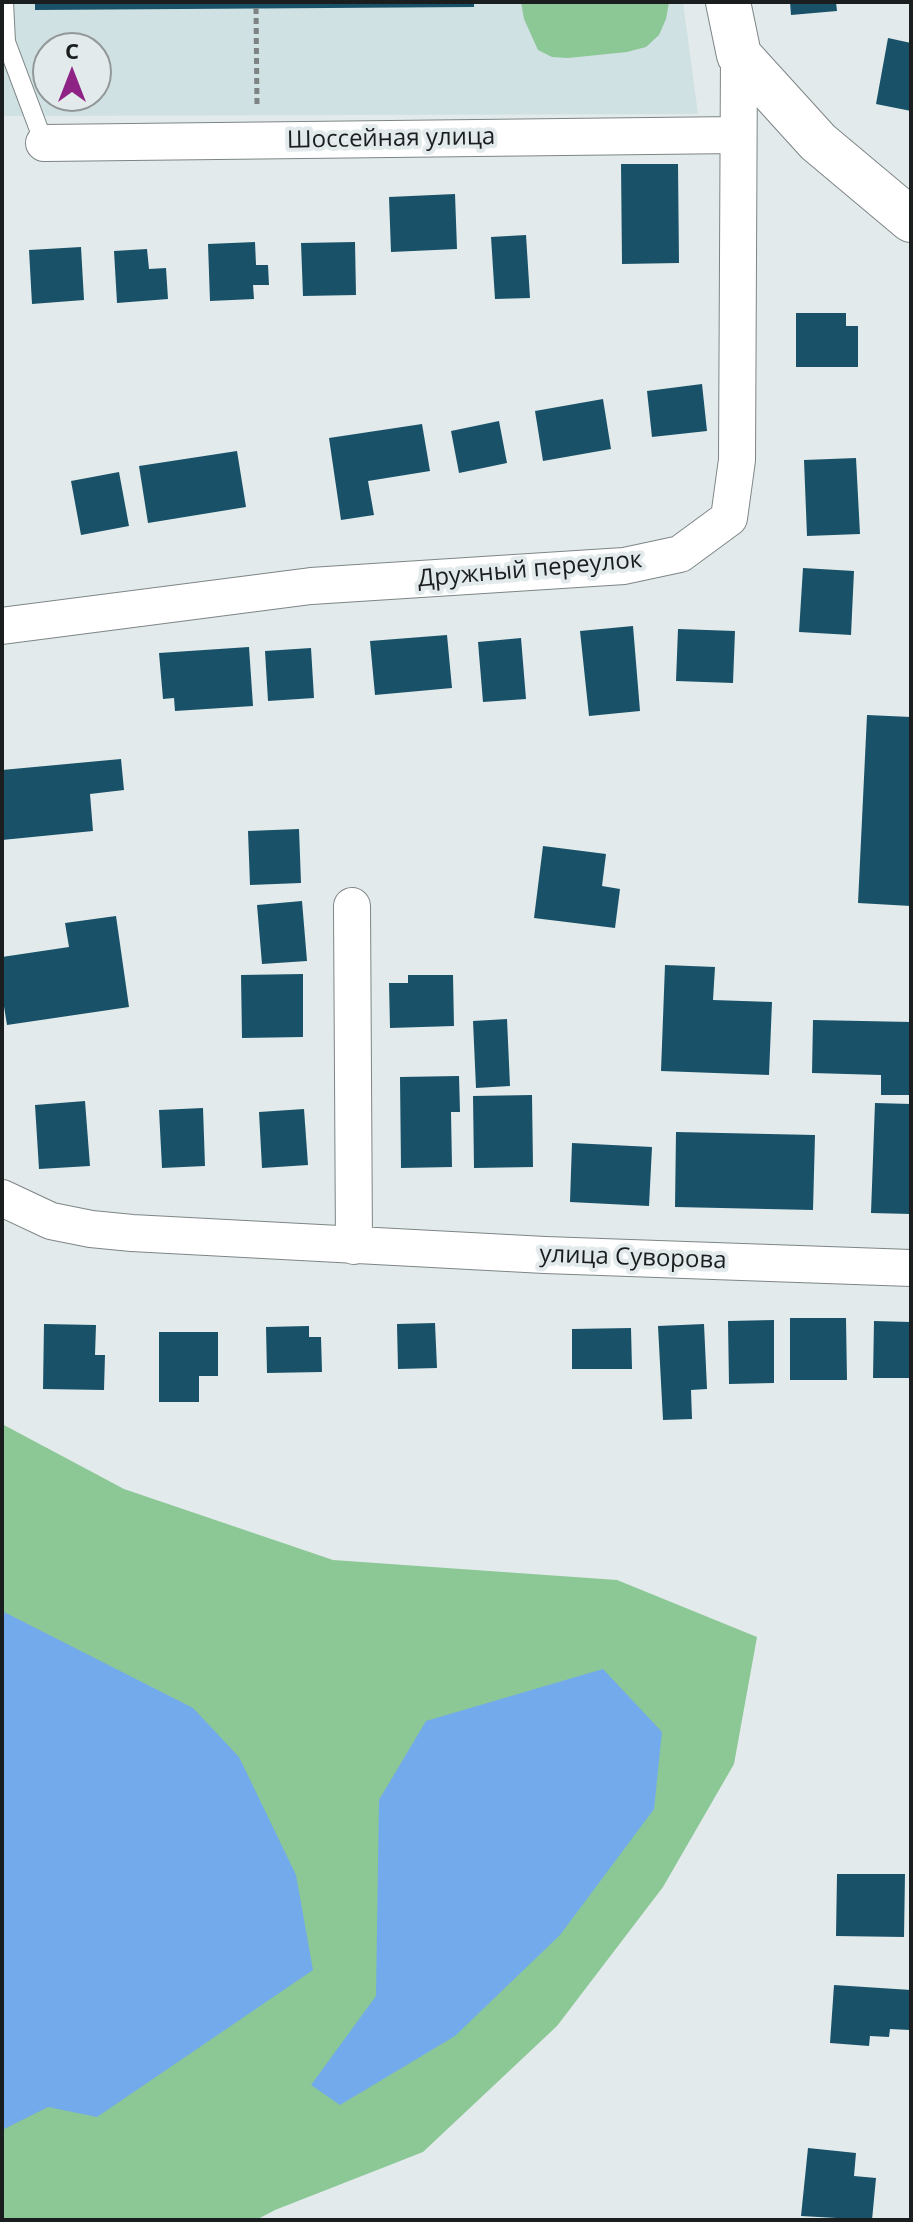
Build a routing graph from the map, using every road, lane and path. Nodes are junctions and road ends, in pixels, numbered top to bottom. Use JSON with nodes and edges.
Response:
{"nodes":[{"id":1,"x":4,"y":2,"type":"edge"},
{"id":2,"x":728,"y":2,"type":"edge"},
{"id":3,"x":256,"y":8,"type":"dead end"},
{"id":4,"x":739,"y":55,"type":"junction"},
{"id":5,"x":737,"y":135,"type":"junction"},
{"id":6,"x":257,"y":141,"type":"junction"},
{"id":7,"x":44,"y":143,"type":"joint"},
{"id":8,"x":911,"y":220,"type":"edge"},
{"id":9,"x":2,"y":626,"type":"edge"},
{"id":10,"x":352,"y":906,"type":"dead end"},
{"id":11,"x":2,"y":1198,"type":"edge"},
{"id":12,"x":354,"y":1246,"type":"junction"},
{"id":13,"x":911,"y":1268,"type":"edge"}],
"edges":[{"from":1,"to":7,"type":"lane"},
{"from":2,"to":4,"type":"street"},
{"from":3,"to":6,"type":"path"},
{"from":4,"to":5,"type":"street","name":"Дружный переулок"},
{"from":4,"to":8,"type":"street"},
{"from":5,"to":6,"type":"street","name":"Шоссейная улица"},
{"from":5,"to":9,"type":"street","name":"Дружный переулок"},
{"from":6,"to":7,"type":"street","name":"Шоссейная улица"},
{"from":10,"to":12,"type":"street"},
{"from":11,"to":12,"type":"street","name":"улица Суворова"},
{"from":12,"to":13,"type":"street","name":"улица Суворова"}]}
